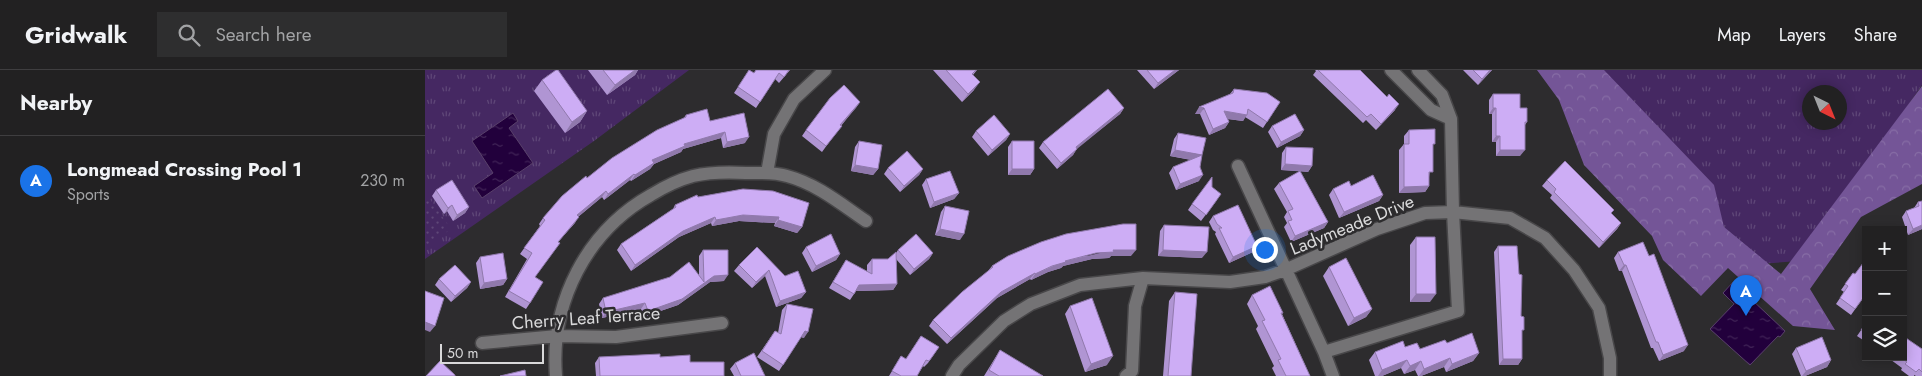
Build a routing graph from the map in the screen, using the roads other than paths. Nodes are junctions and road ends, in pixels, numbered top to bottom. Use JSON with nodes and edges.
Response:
{"nodes":[{"id":1,"x":825,"y":70,"type":"edge"},
{"id":2,"x":1391,"y":70,"type":"edge"},
{"id":3,"x":1418,"y":70,"type":"edge"},
{"id":4,"x":1451,"y":119,"type":"junction"},
{"id":5,"x":1238,"y":166,"type":"dead end"},
{"id":6,"x":767,"y":173,"type":"junction"},
{"id":7,"x":1453,"y":212,"type":"junction"},
{"id":8,"x":866,"y":221,"type":"dead end"},
{"id":9,"x":1285,"y":270,"type":"junction"},
{"id":10,"x":1143,"y":278,"type":"junction"},
{"id":11,"x":722,"y":323,"type":"dead end"},
{"id":12,"x":557,"y":336,"type":"junction"},
{"id":13,"x":482,"y":343,"type":"dead end"},
{"id":14,"x":1324,"y":352,"type":"junction"},
{"id":15,"x":556,"y":376,"type":"edge"},
{"id":16,"x":952,"y":376,"type":"edge"},
{"id":17,"x":1126,"y":376,"type":"edge"},
{"id":18,"x":1333,"y":376,"type":"edge"},
{"id":19,"x":1610,"y":376,"type":"edge"}],
"edges":[{"from":1,"to":6,"type":"street"},
{"from":2,"to":4,"type":"street"},
{"from":3,"to":4,"type":"street"},
{"from":4,"to":7,"type":"street"},
{"from":5,"to":9,"type":"street"},
{"from":6,"to":8,"type":"street"},
{"from":6,"to":12,"type":"street"},
{"from":7,"to":9,"type":"street","name":"Ladymeade Drive"},
{"from":7,"to":14,"type":"street"},
{"from":7,"to":19,"type":"street","name":"Ladymeade Drive"},
{"from":9,"to":10,"type":"street","name":"Ladymeade Drive"},
{"from":9,"to":14,"type":"street"},
{"from":10,"to":16,"type":"street","name":"Ladymeade Drive"},
{"from":10,"to":17,"type":"street"},
{"from":11,"to":12,"type":"street","name":"Cherry Leaf Terrace"},
{"from":12,"to":13,"type":"street","name":"Cherry Leaf Terrace"},
{"from":12,"to":15,"type":"street"},
{"from":14,"to":18,"type":"street"}]}
